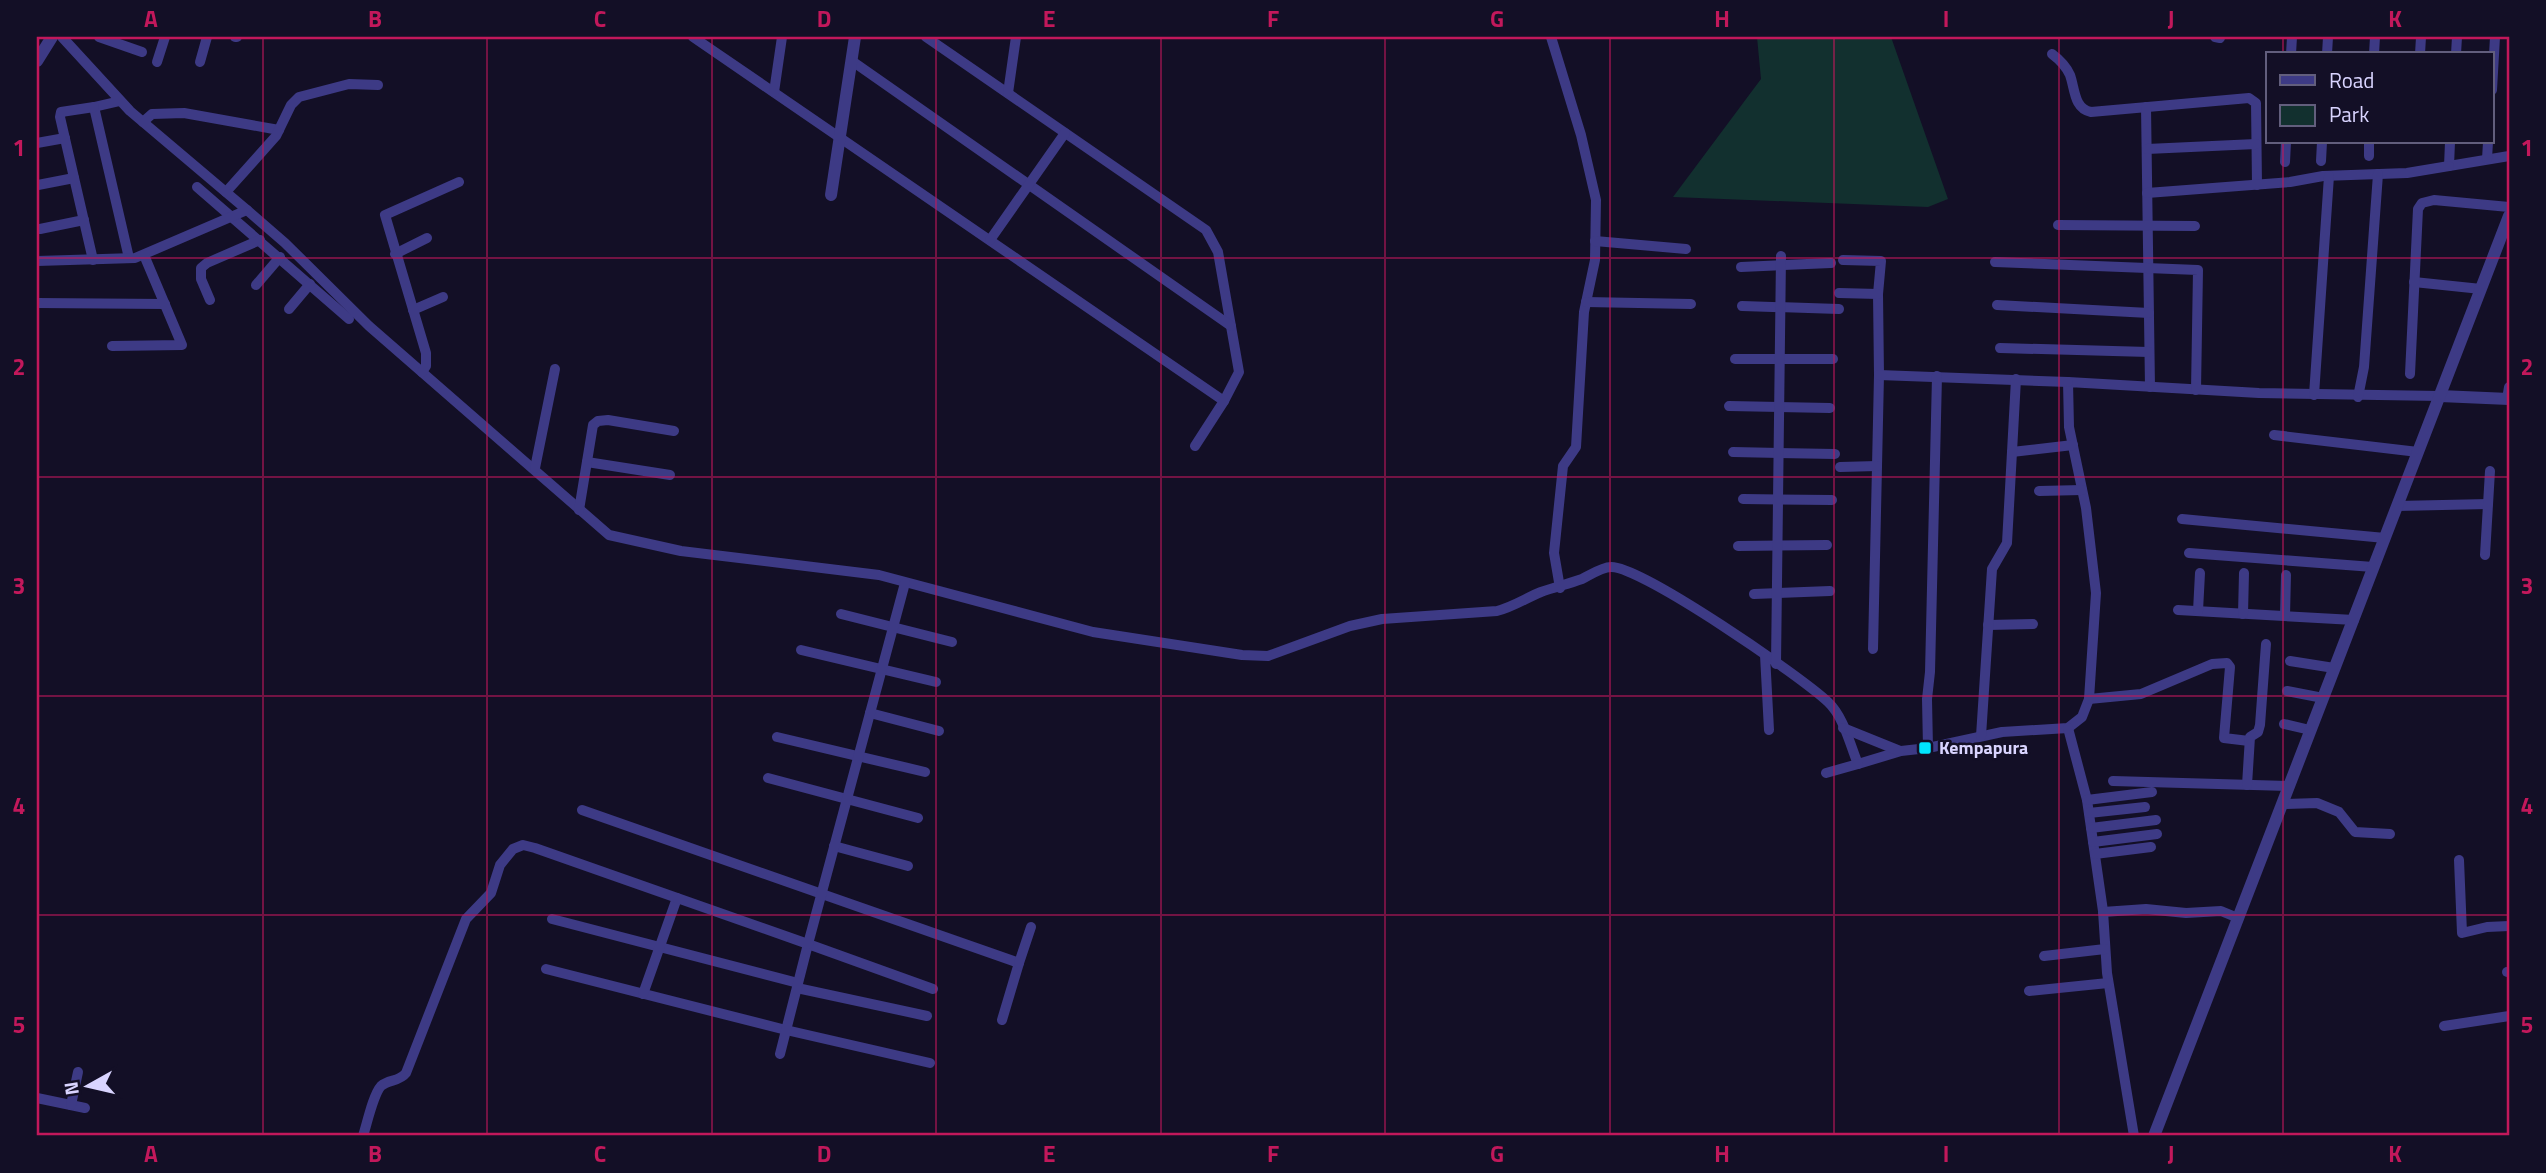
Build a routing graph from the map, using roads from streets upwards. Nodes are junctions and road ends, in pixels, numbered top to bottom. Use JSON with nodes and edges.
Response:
{"nodes":[{"id":1,"x":52,"y":37,"type":"edge"},
{"id":2,"x":62,"y":37,"type":"edge"},
{"id":3,"x":99,"y":37,"type":"edge"},
{"id":4,"x":165,"y":37,"type":"edge"},
{"id":5,"x":207,"y":37,"type":"edge"},
{"id":6,"x":692,"y":37,"type":"edge"},
{"id":7,"x":714,"y":37,"type":"edge"},
{"id":8,"x":782,"y":37,"type":"edge"},
{"id":9,"x":855,"y":37,"type":"edge"},
{"id":10,"x":926,"y":37,"type":"edge"},
{"id":11,"x":1016,"y":37,"type":"edge"},
{"id":12,"x":1551,"y":37,"type":"edge"},
{"id":13,"x":2495,"y":37,"type":"edge"},
{"id":14,"x":712,"y":50,"type":"junction"},
{"id":15,"x":142,"y":52,"type":"dead end"},
{"id":16,"x":2052,"y":54,"type":"dead end"},
{"id":17,"x":2494,"y":55,"type":"edge"},
{"id":18,"x":37,"y":61,"type":"edge"},
{"id":19,"x":852,"y":61,"type":"junction"},
{"id":20,"x":157,"y":62,"type":"dead end"},
{"id":21,"x":200,"y":62,"type":"dead end"},
{"id":22,"x":378,"y":85,"type":"dead end"},
{"id":23,"x":774,"y":92,"type":"junction"},
{"id":24,"x":1007,"y":93,"type":"junction"},
{"id":25,"x":120,"y":100,"type":"junction"},
{"id":26,"x":94,"y":107,"type":"junction"},
{"id":27,"x":2147,"y":107,"type":"junction"},
{"id":28,"x":144,"y":122,"type":"junction"},
{"id":29,"x":279,"y":130,"type":"junction"},
{"id":30,"x":1065,"y":133,"type":"junction"},
{"id":31,"x":840,"y":136,"type":"junction"},
{"id":32,"x":65,"y":138,"type":"junction"},
{"id":33,"x":37,"y":143,"type":"edge"},
{"id":34,"x":2256,"y":144,"type":"junction"},
{"id":35,"x":2286,"y":144,"type":"edge"},
{"id":36,"x":2322,"y":144,"type":"edge"},
{"id":37,"x":2369,"y":144,"type":"edge"},
{"id":38,"x":2451,"y":144,"type":"edge"},
{"id":39,"x":2488,"y":144,"type":"edge"},
{"id":40,"x":2147,"y":149,"type":"junction"},
{"id":41,"x":2369,"y":156,"type":"dead end"},
{"id":42,"x":2509,"y":156,"type":"edge"},
{"id":43,"x":2487,"y":159,"type":"junction"},
{"id":44,"x":2321,"y":161,"type":"dead end"},
{"id":45,"x":2284,"y":162,"type":"dead end"},
{"id":46,"x":2449,"y":166,"type":"junction"},
{"id":47,"x":2378,"y":174,"type":"junction"},
{"id":48,"x":2329,"y":176,"type":"junction"},
{"id":49,"x":74,"y":178,"type":"junction"},
{"id":50,"x":459,"y":182,"type":"dead end"},
{"id":51,"x":2257,"y":184,"type":"junction"},
{"id":52,"x":38,"y":185,"type":"edge"},
{"id":53,"x":1029,"y":185,"type":"junction"},
{"id":54,"x":197,"y":187,"type":"dead end"},
{"id":55,"x":226,"y":192,"type":"junction"},
{"id":56,"x":2147,"y":193,"type":"junction"},
{"id":57,"x":831,"y":195,"type":"dead end"},
{"id":58,"x":2509,"y":207,"type":"edge"},
{"id":59,"x":247,"y":210,"type":"junction"},
{"id":60,"x":233,"y":216,"type":"junction"},
{"id":61,"x":2509,"y":216,"type":"edge"},
{"id":62,"x":84,"y":220,"type":"junction"},
{"id":63,"x":2058,"y":225,"type":"dead end"},
{"id":64,"x":2148,"y":226,"type":"junction"},
{"id":65,"x":2195,"y":226,"type":"dead end"},
{"id":66,"x":40,"y":229,"type":"dead end"},
{"id":67,"x":427,"y":238,"type":"dead end"},
{"id":68,"x":260,"y":240,"type":"junction"},
{"id":69,"x":990,"y":240,"type":"junction"},
{"id":70,"x":1595,"y":241,"type":"junction"},
{"id":71,"x":1686,"y":249,"type":"dead end"},
{"id":72,"x":395,"y":254,"type":"junction"},
{"id":73,"x":144,"y":255,"type":"junction"},
{"id":74,"x":279,"y":257,"type":"junction"},
{"id":75,"x":129,"y":258,"type":"junction"},
{"id":76,"x":93,"y":260,"type":"junction"},
{"id":77,"x":1843,"y":260,"type":"dead end"},
{"id":78,"x":37,"y":261,"type":"edge"},
{"id":79,"x":1781,"y":261,"type":"junction"},
{"id":80,"x":1995,"y":262,"type":"dead end"},
{"id":81,"x":1831,"y":263,"type":"dead end"},
{"id":82,"x":1741,"y":267,"type":"dead end"},
{"id":83,"x":2148,"y":269,"type":"junction"},
{"id":84,"x":2414,"y":282,"type":"junction"},
{"id":85,"x":310,"y":284,"type":"junction"},
{"id":86,"x":256,"y":285,"type":"dead end"},
{"id":87,"x":2481,"y":289,"type":"junction"},
{"id":88,"x":1839,"y":293,"type":"dead end"},
{"id":89,"x":1878,"y":294,"type":"junction"},
{"id":90,"x":443,"y":297,"type":"dead end"},
{"id":91,"x":210,"y":300,"type":"dead end"},
{"id":92,"x":1586,"y":302,"type":"junction"},
{"id":93,"x":37,"y":303,"type":"edge"},
{"id":94,"x":165,"y":304,"type":"junction"},
{"id":95,"x":1691,"y":304,"type":"dead end"},
{"id":96,"x":1997,"y":305,"type":"dead end"},
{"id":97,"x":1742,"y":306,"type":"dead end"},
{"id":98,"x":1781,"y":307,"type":"junction"},
{"id":99,"x":289,"y":309,"type":"dead end"},
{"id":100,"x":1839,"y":309,"type":"dead end"},
{"id":101,"x":413,"y":310,"type":"junction"},
{"id":102,"x":2149,"y":313,"type":"junction"},
{"id":103,"x":349,"y":318,"type":"dead end"},
{"id":104,"x":1231,"y":326,"type":"junction"},
{"id":105,"x":112,"y":346,"type":"dead end"},
{"id":106,"x":2000,"y":348,"type":"dead end"},
{"id":107,"x":2149,"y":352,"type":"junction"},
{"id":108,"x":1735,"y":359,"type":"dead end"},
{"id":109,"x":1780,"y":359,"type":"junction"},
{"id":110,"x":1833,"y":359,"type":"dead end"},
{"id":111,"x":555,"y":369,"type":"dead end"},
{"id":112,"x":422,"y":372,"type":"junction"},
{"id":113,"x":2410,"y":374,"type":"dead end"},
{"id":114,"x":1879,"y":375,"type":"junction"},
{"id":115,"x":1937,"y":376,"type":"junction"},
{"id":116,"x":2016,"y":379,"type":"junction"},
{"id":117,"x":2068,"y":382,"type":"junction"},
{"id":118,"x":2150,"y":387,"type":"junction"},
{"id":119,"x":2196,"y":390,"type":"junction"},
{"id":120,"x":2314,"y":395,"type":"junction"},
{"id":121,"x":2508,"y":395,"type":"edge"},
{"id":122,"x":2440,"y":396,"type":"junction"},
{"id":123,"x":2358,"y":397,"type":"junction"},
{"id":124,"x":1224,"y":401,"type":"junction"},
{"id":125,"x":1729,"y":407,"type":"dead end"},
{"id":126,"x":1779,"y":407,"type":"junction"},
{"id":127,"x":1830,"y":408,"type":"dead end"},
{"id":128,"x":674,"y":432,"type":"dead end"},
{"id":129,"x":2274,"y":435,"type":"dead end"},
{"id":130,"x":2073,"y":445,"type":"junction"},
{"id":131,"x":1195,"y":446,"type":"dead end"},
{"id":132,"x":1733,"y":452,"type":"dead end"},
{"id":133,"x":2012,"y":452,"type":"junction"},
{"id":134,"x":2418,"y":452,"type":"junction"},
{"id":135,"x":1779,"y":454,"type":"junction"},
{"id":136,"x":1835,"y":454,"type":"dead end"},
{"id":137,"x":587,"y":462,"type":"junction"},
{"id":138,"x":1877,"y":466,"type":"junction"},
{"id":139,"x":1840,"y":467,"type":"dead end"},
{"id":140,"x":535,"y":468,"type":"junction"},
{"id":141,"x":2490,"y":471,"type":"dead end"},
{"id":142,"x":670,"y":475,"type":"dead end"},
{"id":143,"x":2082,"y":490,"type":"junction"},
{"id":144,"x":2039,"y":491,"type":"dead end"},
{"id":145,"x":1743,"y":499,"type":"dead end"},
{"id":146,"x":1778,"y":499,"type":"junction"},
{"id":147,"x":1832,"y":500,"type":"dead end"},
{"id":148,"x":2488,"y":504,"type":"junction"},
{"id":149,"x":2397,"y":506,"type":"junction"},
{"id":150,"x":579,"y":510,"type":"junction"},
{"id":151,"x":2182,"y":519,"type":"dead end"},
{"id":152,"x":2385,"y":538,"type":"junction"},
{"id":153,"x":1777,"y":545,"type":"junction"},
{"id":154,"x":1827,"y":545,"type":"dead end"},
{"id":155,"x":1738,"y":546,"type":"dead end"},
{"id":156,"x":2189,"y":553,"type":"dead end"},
{"id":157,"x":2484,"y":555,"type":"dead end"},
{"id":158,"x":2373,"y":567,"type":"junction"},
{"id":159,"x":2200,"y":573,"type":"dead end"},
{"id":160,"x":2244,"y":573,"type":"dead end"},
{"id":161,"x":2286,"y":575,"type":"dead end"},
{"id":162,"x":905,"y":583,"type":"junction"},
{"id":163,"x":1560,"y":588,"type":"junction"},
{"id":164,"x":1830,"y":591,"type":"dead end"},
{"id":165,"x":1777,"y":593,"type":"junction"},
{"id":166,"x":1754,"y":594,"type":"dead end"},
{"id":167,"x":2178,"y":610,"type":"dead end"},
{"id":168,"x":2198,"y":611,"type":"junction"},
{"id":169,"x":841,"y":614,"type":"dead end"},
{"id":170,"x":2243,"y":614,"type":"junction"},
{"id":171,"x":2285,"y":616,"type":"junction"},
{"id":172,"x":2354,"y":620,"type":"junction"},
{"id":173,"x":2033,"y":624,"type":"dead end"},
{"id":174,"x":1988,"y":625,"type":"junction"},
{"id":175,"x":893,"y":627,"type":"junction"},
{"id":176,"x":952,"y":642,"type":"dead end"},
{"id":177,"x":2266,"y":644,"type":"dead end"},
{"id":178,"x":801,"y":649,"type":"dead end"},
{"id":179,"x":1874,"y":649,"type":"dead end"},
{"id":180,"x":1765,"y":655,"type":"junction"},
{"id":181,"x":2290,"y":661,"type":"dead end"},
{"id":182,"x":1776,"y":664,"type":"junction"},
{"id":183,"x":2334,"y":668,"type":"junction"},
{"id":184,"x":881,"y":669,"type":"junction"},
{"id":185,"x":936,"y":682,"type":"dead end"},
{"id":186,"x":2287,"y":691,"type":"dead end"},
{"id":187,"x":2323,"y":698,"type":"junction"},
{"id":188,"x":2089,"y":699,"type":"junction"},
{"id":189,"x":870,"y":713,"type":"junction"},
{"id":190,"x":2284,"y":724,"type":"dead end"},
{"id":191,"x":1843,"y":728,"type":"junction"},
{"id":192,"x":2068,"y":728,"type":"junction"},
{"id":193,"x":1769,"y":730,"type":"dead end"},
{"id":194,"x":2310,"y":730,"type":"junction"},
{"id":195,"x":939,"y":731,"type":"dead end"},
{"id":196,"x":1981,"y":736,"type":"junction"},
{"id":197,"x":777,"y":737,"type":"dead end"},
{"id":198,"x":2249,"y":741,"type":"junction"},
{"id":199,"x":1928,"y":748,"type":"junction"},
{"id":200,"x":1901,"y":751,"type":"junction"},
{"id":201,"x":858,"y":756,"type":"junction"},
{"id":202,"x":1858,"y":764,"type":"junction"},
{"id":203,"x":925,"y":772,"type":"dead end"},
{"id":204,"x":1826,"y":773,"type":"dead end"},
{"id":205,"x":768,"y":778,"type":"dead end"},
{"id":206,"x":2113,"y":780,"type":"dead end"},
{"id":207,"x":2247,"y":785,"type":"junction"},
{"id":208,"x":2288,"y":786,"type":"junction"},
{"id":209,"x":2152,"y":792,"type":"dead end"},
{"id":210,"x":847,"y":799,"type":"junction"},
{"id":211,"x":2087,"y":800,"type":"junction"},
{"id":212,"x":2282,"y":804,"type":"junction"},
{"id":213,"x":2145,"y":807,"type":"dead end"},
{"id":214,"x":582,"y":810,"type":"dead end"},
{"id":215,"x":2089,"y":813,"type":"junction"},
{"id":216,"x":918,"y":818,"type":"dead end"},
{"id":217,"x":2156,"y":820,"type":"dead end"},
{"id":218,"x":2091,"y":828,"type":"junction"},
{"id":219,"x":2157,"y":834,"type":"dead end"},
{"id":220,"x":2390,"y":834,"type":"dead end"},
{"id":221,"x":2093,"y":842,"type":"junction"},
{"id":222,"x":834,"y":846,"type":"junction"},
{"id":223,"x":2151,"y":847,"type":"dead end"},
{"id":224,"x":2095,"y":854,"type":"junction"},
{"id":225,"x":2459,"y":860,"type":"dead end"},
{"id":226,"x":908,"y":866,"type":"dead end"},
{"id":227,"x":821,"y":893,"type":"junction"},
{"id":228,"x":677,"y":898,"type":"junction"},
{"id":229,"x":2103,"y":912,"type":"junction"},
{"id":230,"x":2238,"y":918,"type":"junction"},
{"id":231,"x":552,"y":919,"type":"dead end"},
{"id":232,"x":2509,"y":926,"type":"edge"},
{"id":233,"x":1031,"y":927,"type":"dead end"},
{"id":234,"x":808,"y":944,"type":"junction"},
{"id":235,"x":660,"y":947,"type":"junction"},
{"id":236,"x":2105,"y":949,"type":"junction"},
{"id":237,"x":2044,"y":956,"type":"dead end"},
{"id":238,"x":1018,"y":962,"type":"junction"},
{"id":239,"x":546,"y":969,"type":"dead end"},
{"id":240,"x":2108,"y":983,"type":"junction"},
{"id":241,"x":797,"y":985,"type":"junction"},
{"id":242,"x":933,"y":989,"type":"dead end"},
{"id":243,"x":2029,"y":991,"type":"dead end"},
{"id":244,"x":643,"y":993,"type":"junction"},
{"id":245,"x":927,"y":1016,"type":"dead end"},
{"id":246,"x":2509,"y":1016,"type":"edge"},
{"id":247,"x":1002,"y":1020,"type":"dead end"},
{"id":248,"x":2444,"y":1026,"type":"dead end"},
{"id":249,"x":786,"y":1030,"type":"junction"},
{"id":250,"x":780,"y":1054,"type":"dead end"},
{"id":251,"x":930,"y":1063,"type":"dead end"},
{"id":252,"x":78,"y":1072,"type":"dead end"},
{"id":253,"x":37,"y":1098,"type":"edge"},
{"id":254,"x":71,"y":1105,"type":"junction"},
{"id":255,"x":85,"y":1108,"type":"dead end"},
{"id":256,"x":363,"y":1136,"type":"edge"},
{"id":257,"x":2134,"y":1136,"type":"edge"},
{"id":258,"x":2154,"y":1136,"type":"edge"}],
"edges":[{"from":1,"to":18,"type":"street"},
{"from":2,"to":25,"type":"street"},
{"from":3,"to":15,"type":"street"},
{"from":4,"to":20,"type":"street"},
{"from":5,"to":21,"type":"street"},
{"from":6,"to":14,"type":"street"},
{"from":7,"to":14,"type":"street"},
{"from":8,"to":23,"type":"street"},
{"from":9,"to":19,"type":"street"},
{"from":10,"to":24,"type":"street"},
{"from":11,"to":24,"type":"street"},
{"from":12,"to":70,"type":"street"},
{"from":13,"to":17,"type":"street"},
{"from":14,"to":23,"type":"street"},
{"from":16,"to":27,"type":"street"},
{"from":19,"to":31,"type":"street"},
{"from":19,"to":53,"type":"street"},
{"from":22,"to":29,"type":"street"},
{"from":23,"to":31,"type":"street"},
{"from":24,"to":30,"type":"street"},
{"from":25,"to":26,"type":"street"},
{"from":25,"to":28,"type":"street"},
{"from":26,"to":32,"type":"street"},
{"from":26,"to":75,"type":"street"},
{"from":27,"to":34,"type":"street"},
{"from":27,"to":40,"type":"street"},
{"from":28,"to":29,"type":"street"},
{"from":28,"to":55,"type":"street"},
{"from":29,"to":55,"type":"street"},
{"from":30,"to":53,"type":"street"},
{"from":30,"to":104,"type":"street"},
{"from":31,"to":57,"type":"street"},
{"from":31,"to":69,"type":"street"},
{"from":32,"to":33,"type":"street"},
{"from":32,"to":49,"type":"street"},
{"from":34,"to":40,"type":"street"},
{"from":34,"to":51,"type":"street"},
{"from":35,"to":45,"type":"street"},
{"from":36,"to":44,"type":"street"},
{"from":37,"to":41,"type":"street"},
{"from":38,"to":46,"type":"street"},
{"from":39,"to":43,"type":"street"},
{"from":40,"to":56,"type":"street"},
{"from":42,"to":43,"type":"street"},
{"from":43,"to":46,"type":"street"},
{"from":46,"to":47,"type":"street"},
{"from":47,"to":48,"type":"street"},
{"from":47,"to":123,"type":"street"},
{"from":48,"to":51,"type":"street"},
{"from":48,"to":120,"type":"street"},
{"from":49,"to":52,"type":"street"},
{"from":49,"to":62,"type":"street"},
{"from":50,"to":72,"type":"street"},
{"from":51,"to":56,"type":"street"},
{"from":53,"to":69,"type":"street"},
{"from":53,"to":104,"type":"street"},
{"from":54,"to":60,"type":"street"},
{"from":55,"to":59,"type":"street"},
{"from":56,"to":64,"type":"street"},
{"from":58,"to":84,"type":"street"},
{"from":59,"to":60,"type":"street"},
{"from":59,"to":112,"type":"street"},
{"from":60,"to":68,"type":"street"},
{"from":60,"to":73,"type":"street"},
{"from":61,"to":87,"type":"street"},
{"from":62,"to":66,"type":"street"},
{"from":62,"to":76,"type":"street"},
{"from":63,"to":64,"type":"street"},
{"from":64,"to":65,"type":"street"},
{"from":64,"to":83,"type":"street"},
{"from":67,"to":72,"type":"street"},
{"from":68,"to":74,"type":"street"},
{"from":68,"to":91,"type":"street"},
{"from":69,"to":124,"type":"street"},
{"from":70,"to":71,"type":"street"},
{"from":70,"to":92,"type":"street"},
{"from":72,"to":101,"type":"street"},
{"from":73,"to":75,"type":"street"},
{"from":73,"to":94,"type":"street"},
{"from":74,"to":85,"type":"street"},
{"from":74,"to":86,"type":"street"},
{"from":75,"to":76,"type":"street"},
{"from":76,"to":78,"type":"street"},
{"from":77,"to":89,"type":"street"},
{"from":79,"to":81,"type":"street"},
{"from":79,"to":82,"type":"street"},
{"from":79,"to":98,"type":"street"},
{"from":80,"to":83,"type":"street"},
{"from":83,"to":102,"type":"street"},
{"from":83,"to":119,"type":"street"},
{"from":84,"to":87,"type":"street"},
{"from":84,"to":113,"type":"street"},
{"from":85,"to":99,"type":"street"},
{"from":85,"to":103,"type":"street"},
{"from":87,"to":122,"type":"street"},
{"from":88,"to":89,"type":"street"},
{"from":89,"to":114,"type":"street"},
{"from":90,"to":101,"type":"street"},
{"from":92,"to":95,"type":"street"},
{"from":92,"to":163,"type":"street"},
{"from":93,"to":94,"type":"street"},
{"from":94,"to":105,"type":"street"},
{"from":96,"to":102,"type":"street"},
{"from":97,"to":98,"type":"street"},
{"from":98,"to":100,"type":"street"},
{"from":98,"to":109,"type":"street"},
{"from":101,"to":112,"type":"street"},
{"from":102,"to":107,"type":"street"},
{"from":104,"to":124,"type":"street"},
{"from":106,"to":107,"type":"street"},
{"from":107,"to":118,"type":"street"},
{"from":108,"to":109,"type":"street"},
{"from":109,"to":110,"type":"street"},
{"from":109,"to":126,"type":"street"},
{"from":111,"to":140,"type":"street"},
{"from":112,"to":140,"type":"street"},
{"from":114,"to":115,"type":"street"},
{"from":114,"to":138,"type":"street"},
{"from":115,"to":116,"type":"street"},
{"from":115,"to":199,"type":"street"},
{"from":116,"to":117,"type":"street"},
{"from":116,"to":133,"type":"street"},
{"from":117,"to":118,"type":"street"},
{"from":117,"to":130,"type":"street"},
{"from":118,"to":119,"type":"street"},
{"from":119,"to":120,"type":"street"},
{"from":120,"to":123,"type":"street"},
{"from":121,"to":122,"type":"street"},
{"from":122,"to":123,"type":"street"},
{"from":122,"to":134,"type":"street"},
{"from":124,"to":131,"type":"street"},
{"from":125,"to":126,"type":"street"},
{"from":126,"to":127,"type":"street"},
{"from":126,"to":135,"type":"street"},
{"from":128,"to":137,"type":"street"},
{"from":129,"to":134,"type":"street"},
{"from":130,"to":133,"type":"street"},
{"from":130,"to":143,"type":"street"},
{"from":132,"to":135,"type":"street"},
{"from":133,"to":174,"type":"street"},
{"from":134,"to":149,"type":"street"},
{"from":135,"to":136,"type":"street"},
{"from":135,"to":146,"type":"street"},
{"from":137,"to":142,"type":"street"},
{"from":137,"to":150,"type":"street"},
{"from":138,"to":139,"type":"street"},
{"from":138,"to":179,"type":"street"},
{"from":140,"to":150,"type":"street"},
{"from":141,"to":148,"type":"street"},
{"from":143,"to":144,"type":"street"},
{"from":143,"to":188,"type":"street"},
{"from":145,"to":146,"type":"street"},
{"from":146,"to":147,"type":"street"},
{"from":146,"to":153,"type":"street"},
{"from":148,"to":149,"type":"street"},
{"from":148,"to":157,"type":"street"},
{"from":149,"to":152,"type":"street"},
{"from":150,"to":162,"type":"street"},
{"from":151,"to":152,"type":"street"},
{"from":152,"to":158,"type":"street"},
{"from":153,"to":154,"type":"street"},
{"from":153,"to":155,"type":"street"},
{"from":153,"to":165,"type":"street"},
{"from":156,"to":158,"type":"street"},
{"from":158,"to":172,"type":"street"},
{"from":159,"to":168,"type":"street"},
{"from":160,"to":170,"type":"street"},
{"from":161,"to":171,"type":"street"},
{"from":162,"to":163,"type":"street"},
{"from":162,"to":175,"type":"street"},
{"from":163,"to":180,"type":"street"},
{"from":164,"to":165,"type":"street"},
{"from":165,"to":166,"type":"street"},
{"from":165,"to":182,"type":"street"},
{"from":167,"to":168,"type":"street"},
{"from":168,"to":170,"type":"street"},
{"from":169,"to":175,"type":"street"},
{"from":170,"to":171,"type":"street"},
{"from":171,"to":172,"type":"street"},
{"from":172,"to":183,"type":"street"},
{"from":173,"to":174,"type":"street"},
{"from":174,"to":196,"type":"street"},
{"from":175,"to":176,"type":"street"},
{"from":175,"to":184,"type":"street"},
{"from":177,"to":198,"type":"street"},
{"from":178,"to":184,"type":"street"},
{"from":180,"to":182,"type":"street"},
{"from":180,"to":193,"type":"street"},
{"from":181,"to":183,"type":"street"},
{"from":182,"to":191,"type":"street"},
{"from":183,"to":187,"type":"street"},
{"from":184,"to":185,"type":"street"},
{"from":184,"to":189,"type":"street"},
{"from":186,"to":187,"type":"street"},
{"from":187,"to":194,"type":"street"},
{"from":188,"to":192,"type":"street"},
{"from":188,"to":198,"type":"street"},
{"from":189,"to":195,"type":"street"},
{"from":189,"to":201,"type":"street"},
{"from":190,"to":194,"type":"street"},
{"from":191,"to":200,"type":"street"},
{"from":191,"to":202,"type":"street"},
{"from":192,"to":196,"type":"street"},
{"from":192,"to":211,"type":"street"},
{"from":194,"to":208,"type":"street"},
{"from":196,"to":199,"type":"street"},
{"from":197,"to":201,"type":"street"},
{"from":198,"to":207,"type":"street"},
{"from":199,"to":200,"type":"street"},
{"from":200,"to":202,"type":"street"},
{"from":201,"to":203,"type":"street"},
{"from":201,"to":210,"type":"street"},
{"from":202,"to":204,"type":"street"},
{"from":205,"to":210,"type":"street"},
{"from":206,"to":207,"type":"street"},
{"from":207,"to":208,"type":"street"},
{"from":208,"to":212,"type":"street"},
{"from":209,"to":211,"type":"street"},
{"from":210,"to":216,"type":"street"},
{"from":210,"to":222,"type":"street"},
{"from":211,"to":215,"type":"street"},
{"from":212,"to":220,"type":"street"},
{"from":212,"to":230,"type":"street"},
{"from":213,"to":215,"type":"street"},
{"from":214,"to":227,"type":"street"},
{"from":215,"to":218,"type":"street"},
{"from":217,"to":218,"type":"street"},
{"from":218,"to":221,"type":"street"},
{"from":219,"to":221,"type":"street"},
{"from":221,"to":224,"type":"street"},
{"from":222,"to":226,"type":"street"},
{"from":222,"to":227,"type":"street"},
{"from":223,"to":224,"type":"street"},
{"from":224,"to":229,"type":"street"},
{"from":225,"to":232,"type":"street"},
{"from":227,"to":234,"type":"street"},
{"from":227,"to":238,"type":"street"},
{"from":228,"to":234,"type":"street"},
{"from":228,"to":235,"type":"street"},
{"from":228,"to":256,"type":"street"},
{"from":229,"to":230,"type":"street"},
{"from":229,"to":236,"type":"street"},
{"from":230,"to":258,"type":"street"},
{"from":231,"to":235,"type":"street"},
{"from":233,"to":238,"type":"street"},
{"from":234,"to":241,"type":"street"},
{"from":234,"to":242,"type":"street"},
{"from":235,"to":241,"type":"street"},
{"from":235,"to":244,"type":"street"},
{"from":236,"to":237,"type":"street"},
{"from":236,"to":240,"type":"street"},
{"from":238,"to":247,"type":"street"},
{"from":239,"to":244,"type":"street"},
{"from":240,"to":243,"type":"street"},
{"from":240,"to":257,"type":"street"},
{"from":241,"to":245,"type":"street"},
{"from":241,"to":249,"type":"street"},
{"from":244,"to":249,"type":"street"},
{"from":246,"to":248,"type":"street"},
{"from":249,"to":250,"type":"street"},
{"from":249,"to":251,"type":"street"},
{"from":252,"to":254,"type":"street"},
{"from":253,"to":254,"type":"street"},
{"from":254,"to":255,"type":"street"}]}
